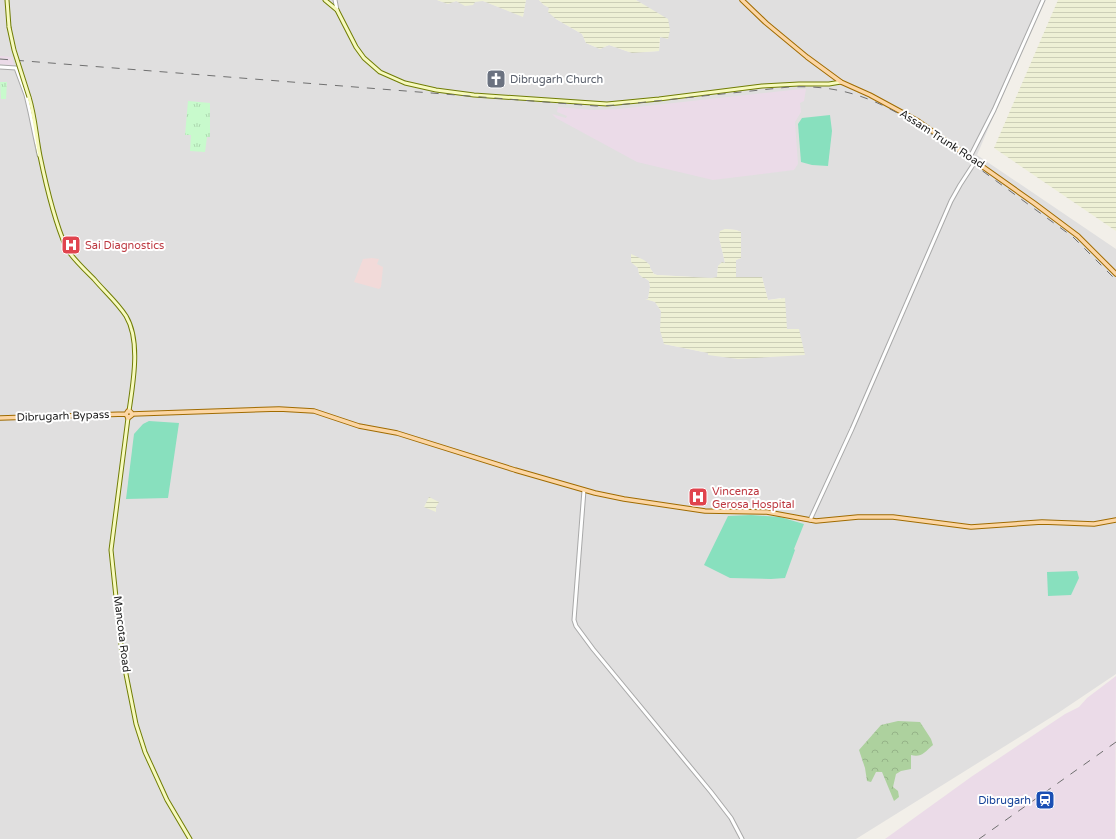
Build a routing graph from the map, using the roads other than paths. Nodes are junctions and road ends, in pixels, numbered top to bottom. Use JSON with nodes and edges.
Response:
{"nodes":[{"id":1,"x":8,"y":0,"type":"edge"},
{"id":2,"x":325,"y":0,"type":"edge"},
{"id":3,"x":335,"y":0,"type":"edge"},
{"id":4,"x":742,"y":0,"type":"edge"},
{"id":5,"x":1043,"y":0,"type":"edge"},
{"id":6,"x":336,"y":10,"type":"junction"},
{"id":7,"x":0,"y":67,"type":"edge"},
{"id":8,"x":841,"y":82,"type":"junction"},
{"id":9,"x":40,"y":156,"type":"junction"},
{"id":10,"x":970,"y":157,"type":"junction"},
{"id":11,"x":973,"y":166,"type":"dead end"},
{"id":12,"x":1116,"y":274,"type":"edge"},
{"id":13,"x":131,"y":413,"type":"junction"},
{"id":14,"x":127,"y":416,"type":"junction"},
{"id":15,"x":0,"y":418,"type":"edge"},
{"id":16,"x":584,"y":490,"type":"junction"},
{"id":17,"x":810,"y":520,"type":"junction"},
{"id":18,"x":1116,"y":520,"type":"edge"},
{"id":19,"x":190,"y":839,"type":"edge"},
{"id":20,"x":742,"y":839,"type":"edge"}],
"edges":[{"from":1,"to":9,"type":"main road","bridge":true},
{"from":2,"to":6,"type":"main road"},
{"from":3,"to":6,"type":"street"},
{"from":4,"to":8,"type":"main road","name":"Assam Trunk Road"},
{"from":5,"to":10,"type":"street"},
{"from":6,"to":8,"type":"main road"},
{"from":7,"to":9,"type":"street"},
{"from":8,"to":10,"type":"main road","name":"Assam Trunk Road"},
{"from":9,"to":13,"type":"main road"},
{"from":10,"to":12,"type":"main road","name":"Assam Trunk Road"},
{"from":11,"to":17,"type":"street"},
{"from":13,"to":14,"type":"main road"},
{"from":13,"to":16,"type":"main road"},
{"from":14,"to":15,"type":"main road","name":"Dibrugarh Bypass"},
{"from":14,"to":19,"type":"main road","name":"Mancota Road"},
{"from":16,"to":17,"type":"main road"},
{"from":16,"to":20,"type":"street"},
{"from":17,"to":18,"type":"main road"}]}
